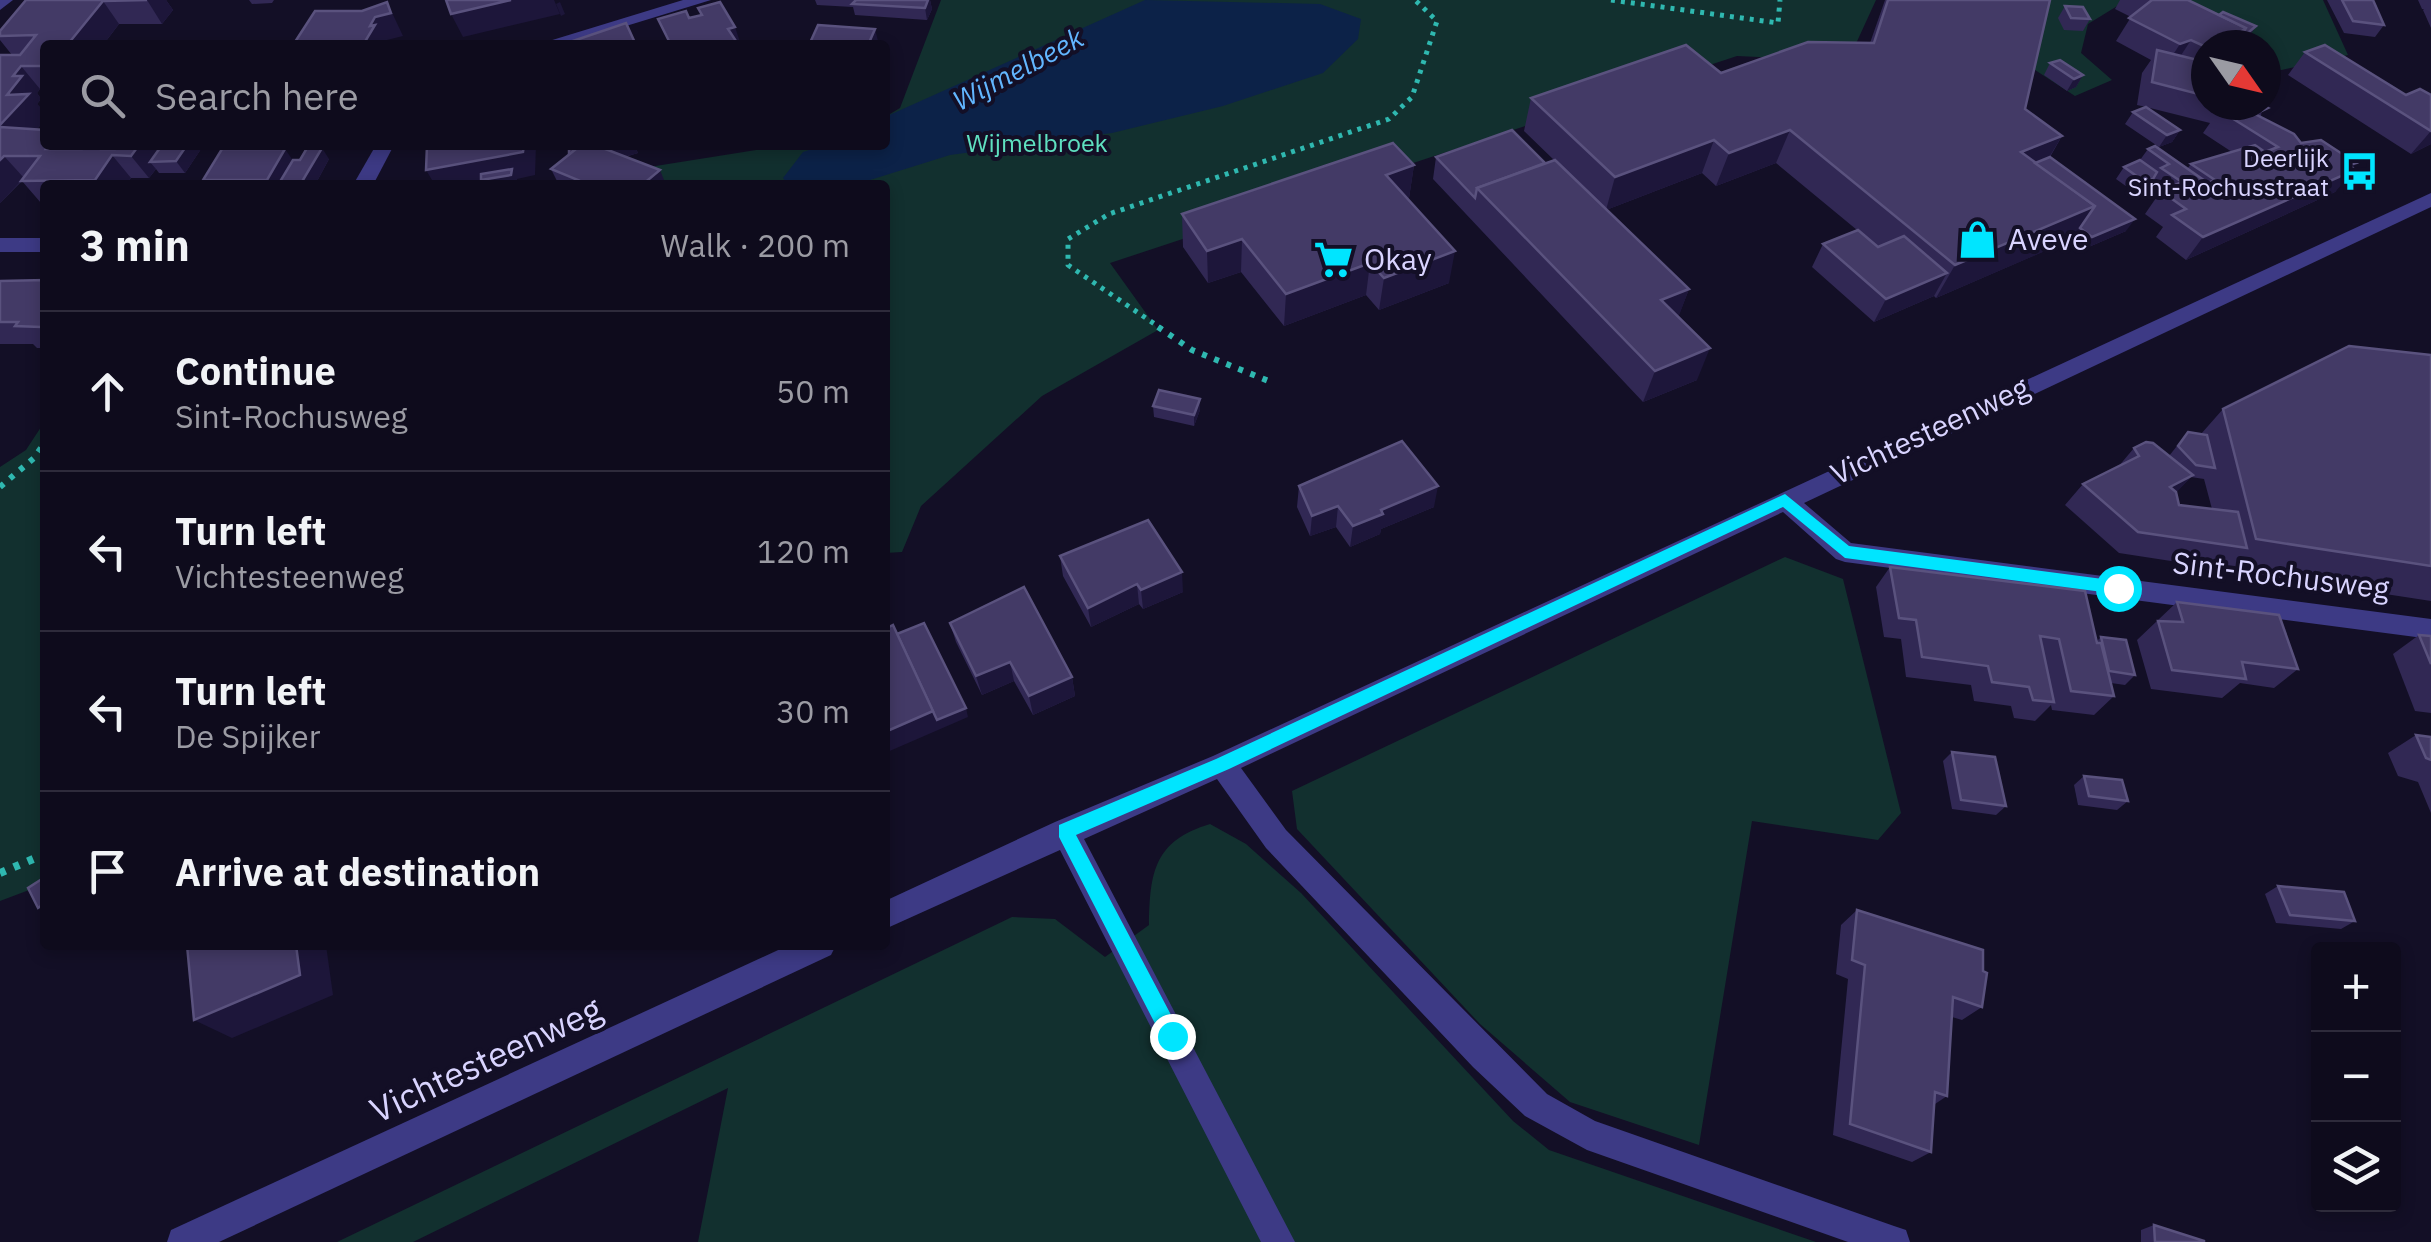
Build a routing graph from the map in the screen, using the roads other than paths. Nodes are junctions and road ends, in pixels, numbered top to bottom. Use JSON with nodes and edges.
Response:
{"nodes":[{"id":1,"x":702,"y":0,"type":"edge"},
{"id":2,"x":563,"y":40,"type":"edge"},
{"id":3,"x":382,"y":150,"type":"edge"},
{"id":4,"x":366,"y":180,"type":"edge"},
{"id":5,"x":2431,"y":199,"type":"edge"},
{"id":6,"x":0,"y":245,"type":"edge"},
{"id":7,"x":40,"y":245,"type":"edge"},
{"id":8,"x":1785,"y":500,"type":"junction"},
{"id":9,"x":2431,"y":628,"type":"edge"},
{"id":10,"x":1222,"y":764,"type":"junction"},
{"id":11,"x":1065,"y":831,"type":"junction"},
{"id":12,"x":890,"y":913,"type":"edge"},
{"id":13,"x":809,"y":950,"type":"edge"},
{"id":14,"x":183,"y":1242,"type":"edge"},
{"id":15,"x":1279,"y":1242,"type":"edge"},
{"id":16,"x":1894,"y":1242,"type":"edge"}],
"edges":[{"from":1,"to":2,"type":"street"},
{"from":3,"to":4,"type":"street"},
{"from":5,"to":8,"type":"street","name":"Vichtesteenweg"},
{"from":6,"to":7,"type":"street"},
{"from":8,"to":9,"type":"street","name":"Sint-Rochusweg"},
{"from":8,"to":10,"type":"street","name":"Vichtesteenweg"},
{"from":10,"to":11,"type":"street","name":"Vichtesteenweg"},
{"from":10,"to":16,"type":"street"},
{"from":11,"to":12,"type":"street","name":"Vichtesteenweg"},
{"from":11,"to":15,"type":"street"},
{"from":13,"to":14,"type":"street","name":"Vichtesteenweg"}]}
